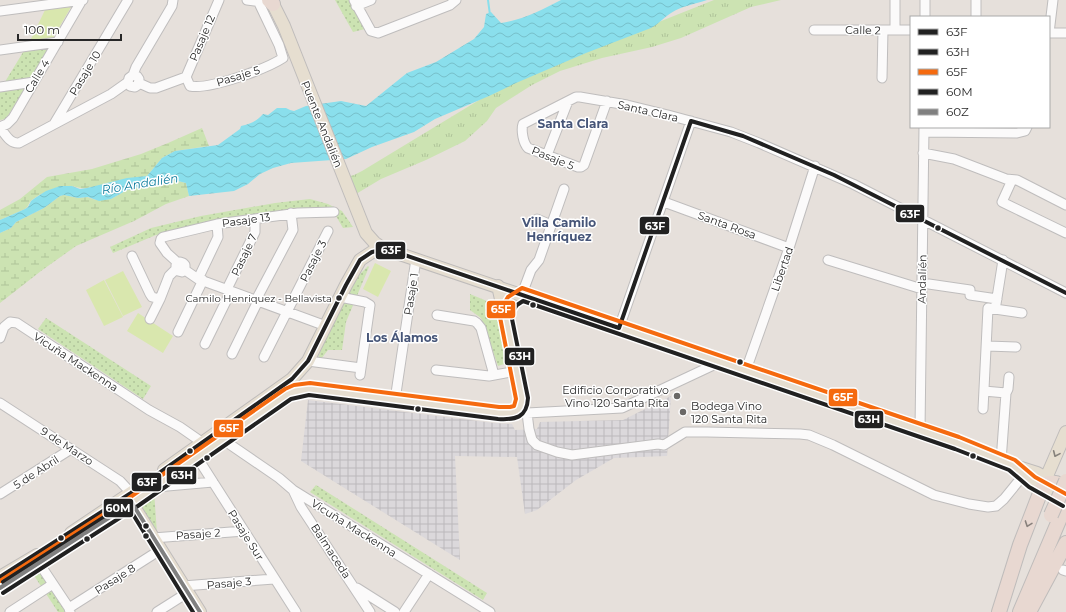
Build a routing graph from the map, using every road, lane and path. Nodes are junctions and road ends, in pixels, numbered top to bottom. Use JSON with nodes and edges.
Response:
{"nodes":[{"id":1,"x":83,"y":0,"type":"edge"},
{"id":2,"x":128,"y":0,"type":"edge"},
{"id":3,"x":174,"y":0,"type":"edge"},
{"id":4,"x":219,"y":0,"type":"edge"},
{"id":5,"x":247,"y":0,"type":"edge"},
{"id":6,"x":371,"y":0,"type":"edge"},
{"id":7,"x":456,"y":0,"type":"edge"},
{"id":8,"x":895,"y":0,"type":"edge"},
{"id":9,"x":925,"y":0,"type":"edge"},
{"id":10,"x":976,"y":0,"type":"edge"},
{"id":11,"x":1053,"y":0,"type":"edge"},
{"id":12,"x":271,"y":3,"type":"edge"},
{"id":13,"x":355,"y":3,"type":"edge"},
{"id":14,"x":0,"y":11,"type":"edge"},
{"id":15,"x":925,"y":16,"type":"edge"},
{"id":16,"x":976,"y":16,"type":"edge"},
{"id":17,"x":1050,"y":25,"type":"edge"},
{"id":18,"x":814,"y":30,"type":"dead end"},
{"id":19,"x":883,"y":30,"type":"junction"},
{"id":20,"x":896,"y":30,"type":"junction"},
{"id":21,"x":910,"y":30,"type":"edge"},
{"id":22,"x":1050,"y":33,"type":"edge"},
{"id":23,"x":1066,"y":33,"type":"edge"},
{"id":24,"x":58,"y":42,"type":"junction"},
{"id":25,"x":0,"y":50,"type":"edge"},
{"id":26,"x":186,"y":77,"type":"junction"},
{"id":27,"x":882,"y":78,"type":"dead end"},
{"id":28,"x":131,"y":79,"type":"junction"},
{"id":29,"x":34,"y":82,"type":"junction"},
{"id":30,"x":0,"y":87,"type":"edge"},
{"id":31,"x":572,"y":99,"type":"junction"},
{"id":32,"x":608,"y":101,"type":"junction"},
{"id":33,"x":692,"y":121,"type":"junction"},
{"id":34,"x":54,"y":125,"type":"junction"},
{"id":35,"x":0,"y":128,"type":"edge"},
{"id":36,"x":1026,"y":129,"type":"edge"},
{"id":37,"x":924,"y":130,"type":"edge"},
{"id":38,"x":975,"y":130,"type":"edge"},
{"id":39,"x":923,"y":153,"type":"junction"},
{"id":40,"x":547,"y":155,"type":"junction"},
{"id":41,"x":815,"y":166,"type":"junction"},
{"id":42,"x":1012,"y":180,"type":"junction"},
{"id":43,"x":564,"y":189,"type":"dead end"},
{"id":44,"x":664,"y":202,"type":"junction"},
{"id":45,"x":1066,"y":205,"type":"edge"},
{"id":46,"x":334,"y":212,"type":"dead end"},
{"id":47,"x":291,"y":213,"type":"junction"},
{"id":48,"x":255,"y":219,"type":"junction"},
{"id":49,"x":537,"y":219,"type":"dead end"},
{"id":50,"x":922,"y":219,"type":"junction"},
{"id":51,"x":217,"y":224,"type":"junction"},
{"id":52,"x":551,"y":225,"type":"junction"},
{"id":53,"x":328,"y":231,"type":"dead end"},
{"id":54,"x":366,"y":233,"type":"junction"},
{"id":55,"x":1066,"y":233,"type":"edge"},
{"id":56,"x":789,"y":248,"type":"junction"},
{"id":57,"x":387,"y":249,"type":"junction"},
{"id":58,"x":132,"y":256,"type":"dead end"},
{"id":59,"x":416,"y":259,"type":"junction"},
{"id":60,"x":360,"y":260,"type":"junction"},
{"id":61,"x":828,"y":260,"type":"dead end"},
{"id":62,"x":1003,"y":260,"type":"junction"},
{"id":63,"x":180,"y":267,"type":"junction"},
{"id":64,"x":201,"y":280,"type":"junction"},
{"id":65,"x":498,"y":286,"type":"junction"},
{"id":66,"x":922,"y":286,"type":"junction"},
{"id":67,"x":229,"y":290,"type":"junction"},
{"id":68,"x":1066,"y":293,"type":"edge"},
{"id":69,"x":522,"y":294,"type":"junction"},
{"id":70,"x":340,"y":297,"type":"junction"},
{"id":71,"x":160,"y":299,"type":"junction"},
{"id":72,"x":997,"y":299,"type":"junction"},
{"id":73,"x":257,"y":300,"type":"junction"},
{"id":74,"x":992,"y":309,"type":"junction"},
{"id":75,"x":287,"y":311,"type":"junction"},
{"id":76,"x":506,"y":313,"type":"junction"},
{"id":77,"x":1022,"y":313,"type":"dead end"},
{"id":78,"x":437,"y":315,"type":"dead end"},
{"id":79,"x":150,"y":319,"type":"dead end"},
{"id":80,"x":326,"y":326,"type":"junction"},
{"id":81,"x":619,"y":328,"type":"junction"},
{"id":82,"x":178,"y":332,"type":"dead end"},
{"id":83,"x":0,"y":338,"type":"edge"},
{"id":84,"x":205,"y":344,"type":"dead end"},
{"id":85,"x":986,"y":346,"type":"junction"},
{"id":86,"x":1016,"y":347,"type":"dead end"},
{"id":87,"x":232,"y":354,"type":"dead end"},
{"id":88,"x":264,"y":357,"type":"dead end"},
{"id":89,"x":308,"y":361,"type":"junction"},
{"id":90,"x":720,"y":362,"type":"junction"},
{"id":91,"x":436,"y":370,"type":"dead end"},
{"id":92,"x":746,"y":370,"type":"junction"},
{"id":93,"x":517,"y":371,"type":"junction"},
{"id":94,"x":494,"y":375,"type":"junction"},
{"id":95,"x":1009,"y":377,"type":"dead end"},
{"id":96,"x":309,"y":389,"type":"junction"},
{"id":97,"x":984,"y":391,"type":"junction"},
{"id":98,"x":1006,"y":393,"type":"junction"},
{"id":99,"x":394,"y":400,"type":"junction"},
{"id":100,"x":0,"y":403,"type":"edge"},
{"id":101,"x":984,"y":409,"type":"dead end"},
{"id":102,"x":523,"y":412,"type":"junction"},
{"id":103,"x":920,"y":430,"type":"junction"},
{"id":104,"x":1066,"y":432,"type":"edge"},
{"id":105,"x":222,"y":439,"type":"junction"},
{"id":106,"x":202,"y":443,"type":"junction"},
{"id":107,"x":71,"y":449,"type":"junction"},
{"id":108,"x":197,"y":457,"type":"junction"},
{"id":109,"x":1000,"y":460,"type":"junction"},
{"id":110,"x":213,"y":482,"type":"junction"},
{"id":111,"x":1017,"y":482,"type":"dead end"},
{"id":112,"x":1055,"y":483,"type":"edge"},
{"id":113,"x":154,"y":487,"type":"junction"},
{"id":114,"x":293,"y":490,"type":"junction"},
{"id":115,"x":0,"y":494,"type":"edge"},
{"id":116,"x":131,"y":498,"type":"junction"},
{"id":117,"x":1066,"y":502,"type":"edge"},
{"id":118,"x":1056,"y":516,"type":"junction"},
{"id":119,"x":244,"y":531,"type":"junction"},
{"id":120,"x":153,"y":538,"type":"junction"},
{"id":121,"x":1066,"y":543,"type":"edge"},
{"id":122,"x":160,"y":550,"type":"junction"},
{"id":123,"x":38,"y":563,"type":"junction"},
{"id":124,"x":429,"y":574,"type":"junction"},
{"id":125,"x":0,"y":578,"type":"edge"},
{"id":126,"x":274,"y":579,"type":"junction"},
{"id":127,"x":53,"y":584,"type":"junction"},
{"id":128,"x":354,"y":586,"type":"junction"},
{"id":129,"x":0,"y":588,"type":"edge"},
{"id":130,"x":185,"y":590,"type":"junction"},
{"id":131,"x":70,"y":610,"type":"edge"},
{"id":132,"x":10,"y":612,"type":"edge"},
{"id":133,"x":157,"y":612,"type":"edge"},
{"id":134,"x":200,"y":612,"type":"edge"},
{"id":135,"x":296,"y":612,"type":"edge"},
{"id":136,"x":370,"y":612,"type":"edge"},
{"id":137,"x":395,"y":612,"type":"edge"},
{"id":138,"x":404,"y":612,"type":"edge"},
{"id":139,"x":490,"y":612,"type":"edge"},
{"id":140,"x":998,"y":612,"type":"edge"},
{"id":141,"x":1010,"y":612,"type":"edge"},
{"id":142,"x":1020,"y":612,"type":"edge"},
{"id":143,"x":1029,"y":612,"type":"edge"}],
"edges":[{"from":1,"to":14,"type":"street"},
{"from":1,"to":24,"type":"street","name":"Calle 4"},
{"from":2,"to":34,"type":"street","name":"Pasaje 10"},
{"from":3,"to":28,"type":"street"},
{"from":4,"to":26,"type":"street","name":"Pasaje 12"},
{"from":5,"to":12,"type":"street"},
{"from":6,"to":13,"type":"street"},
{"from":7,"to":13,"type":"street"},
{"from":8,"to":20,"type":"street"},
{"from":9,"to":15,"type":"street"},
{"from":10,"to":16,"type":"street"},
{"from":11,"to":17,"type":"street"},
{"from":12,"to":26,"type":"street","name":"Pasaje 5"},
{"from":12,"to":54,"type":"main road","name":"Puente Andalién"},
{"from":18,"to":19,"type":"street","name":"Calle 2"},
{"from":19,"to":20,"type":"street","name":"Calle 2"},
{"from":19,"to":27,"type":"street"},
{"from":20,"to":21,"type":"street","name":"Calle 2"},
{"from":22,"to":23,"type":"street"},
{"from":24,"to":25,"type":"street"},
{"from":24,"to":29,"type":"street","name":"Calle 4"},
{"from":26,"to":28,"type":"street"},
{"from":28,"to":34,"type":"street"},
{"from":29,"to":30,"type":"street"},
{"from":29,"to":35,"type":"street","name":"Calle 4"},
{"from":31,"to":32,"type":"street","name":"Santa Clara"},
{"from":31,"to":40,"type":"street"},
{"from":31,"to":40,"type":"street","name":"Pasaje 5"},
{"from":32,"to":33,"type":"street","name":"Santa Clara"},
{"from":32,"to":40,"type":"street","name":"Pasaje 5"},
{"from":33,"to":41,"type":"street","name":"Santa Clara"},
{"from":33,"to":44,"type":"street"},
{"from":34,"to":35,"type":"street"},
{"from":36,"to":38,"type":"street"},
{"from":37,"to":38,"type":"street"},
{"from":37,"to":39,"type":"street","name":"Andalién"},
{"from":39,"to":42,"type":"street"},
{"from":39,"to":50,"type":"street","name":"Andalién"},
{"from":41,"to":50,"type":"street","name":"Santa Clara"},
{"from":41,"to":56,"type":"street","name":"Libertad"},
{"from":42,"to":45,"type":"street"},
{"from":42,"to":55,"type":"street"},
{"from":43,"to":52,"type":"street"},
{"from":44,"to":56,"type":"street","name":"Santa Rosa"},
{"from":44,"to":81,"type":"street"},
{"from":46,"to":47,"type":"street","name":"Pasaje 13"},
{"from":47,"to":48,"type":"street","name":"Pasaje 13"},
{"from":47,"to":73,"type":"street"},
{"from":48,"to":51,"type":"street","name":"Pasaje 13"},
{"from":48,"to":67,"type":"street","name":"Pasaje 7"},
{"from":49,"to":52,"type":"street"},
{"from":50,"to":62,"type":"street","name":"Santa Clara"},
{"from":50,"to":66,"type":"street","name":"Andalién"},
{"from":51,"to":63,"type":"street","name":"Pasaje 13"},
{"from":51,"to":64,"type":"street"},
{"from":52,"to":69,"type":"street"},
{"from":53,"to":75,"type":"street","name":"Pasaje 3"},
{"from":54,"to":57,"type":"main road"},
{"from":54,"to":60,"type":"main road"},
{"from":56,"to":92,"type":"street","name":"Libertad"},
{"from":57,"to":59,"type":"main road"},
{"from":57,"to":60,"type":"main road"},
{"from":58,"to":71,"type":"street"},
{"from":59,"to":65,"type":"main road"},
{"from":59,"to":99,"type":"street","name":"Pasaje 1"},
{"from":60,"to":70,"type":"main road"},
{"from":61,"to":66,"type":"street"},
{"from":62,"to":68,"type":"street","name":"Santa Clara"},
{"from":62,"to":72,"type":"street"},
{"from":63,"to":64,"type":"street"},
{"from":63,"to":71,"type":"street"},
{"from":64,"to":67,"type":"street"},
{"from":64,"to":82,"type":"street"},
{"from":65,"to":69,"type":"main road"},
{"from":65,"to":76,"type":"main road"},
{"from":66,"to":72,"type":"street"},
{"from":66,"to":103,"type":"street","name":"Andalién"},
{"from":67,"to":73,"type":"street"},
{"from":67,"to":84,"type":"street","name":"Pasaje 7"},
{"from":69,"to":76,"type":"main road"},
{"from":69,"to":81,"type":"main road"},
{"from":70,"to":80,"type":"main road"},
{"from":70,"to":89,"type":"street"},
{"from":71,"to":79,"type":"street"},
{"from":72,"to":74,"type":"street"},
{"from":73,"to":75,"type":"street"},
{"from":73,"to":87,"type":"street"},
{"from":74,"to":77,"type":"street"},
{"from":74,"to":85,"type":"street"},
{"from":75,"to":80,"type":"street"},
{"from":75,"to":88,"type":"street"},
{"from":76,"to":93,"type":"main road"},
{"from":78,"to":94,"type":"street"},
{"from":80,"to":89,"type":"main road"},
{"from":81,"to":90,"type":"main road"},
{"from":83,"to":106,"type":"street","name":"Vicuña Mackenna"},
{"from":85,"to":86,"type":"street"},
{"from":85,"to":97,"type":"street"},
{"from":89,"to":96,"type":"main road"},
{"from":89,"to":106,"type":"main road"},
{"from":90,"to":92,"type":"main road"},
{"from":90,"to":102,"type":"street"},
{"from":91,"to":94,"type":"street"},
{"from":92,"to":103,"type":"main road"},
{"from":93,"to":94,"type":"street"},
{"from":93,"to":102,"type":"main road"},
{"from":95,"to":98,"type":"street"},
{"from":96,"to":99,"type":"main road"},
{"from":96,"to":105,"type":"main road"},
{"from":97,"to":98,"type":"street"},
{"from":97,"to":101,"type":"street"},
{"from":98,"to":109,"type":"street"},
{"from":99,"to":102,"type":"main road"},
{"from":100,"to":107,"type":"street","name":"9 de Marzo"},
{"from":102,"to":111,"type":"street"},
{"from":103,"to":109,"type":"main road"},
{"from":104,"to":112,"type":"main road","one_way":true},
{"from":105,"to":108,"type":"main road"},
{"from":105,"to":114,"type":"street","name":"Vicuña Mackenna"},
{"from":106,"to":116,"type":"main road"},
{"from":107,"to":115,"type":"street","name":"5 de Abril"},
{"from":107,"to":116,"type":"street","name":"9 de Marzo"},
{"from":108,"to":110,"type":"street","name":"Pasaje Sur"},
{"from":108,"to":113,"type":"main road"},
{"from":109,"to":112,"type":"main road"},
{"from":110,"to":113,"type":"street"},
{"from":110,"to":119,"type":"street","name":"Pasaje Sur"},
{"from":112,"to":117,"type":"main road"},
{"from":112,"to":118,"type":"highway","bridge":true},
{"from":112,"to":140,"type":"highway","one_way":true},
{"from":113,"to":116,"type":"main road"},
{"from":114,"to":124,"type":"street","name":"Vicuña Mackenna"},
{"from":114,"to":128,"type":"street","name":"Balmaceda"},
{"from":116,"to":120,"type":"main road"},
{"from":116,"to":123,"type":"main road"},
{"from":116,"to":125,"type":"main road"},
{"from":117,"to":118,"type":"highway"},
{"from":118,"to":141,"type":"highway"},
{"from":118,"to":142,"type":"highway"},
{"from":119,"to":120,"type":"street","name":"Pasaje 2"},
{"from":119,"to":126,"type":"street","name":"Pasaje Sur"},
{"from":120,"to":122,"type":"main road"},
{"from":121,"to":143,"type":"highway"},
{"from":122,"to":130,"type":"main road"},
{"from":122,"to":131,"type":"street","name":"Pasaje 8"},
{"from":123,"to":127,"type":"street"},
{"from":123,"to":129,"type":"main road"},
{"from":124,"to":138,"type":"street"},
{"from":124,"to":139,"type":"street","name":"Vicuña Mackenna"},
{"from":126,"to":130,"type":"street","name":"Pasaje 3"},
{"from":126,"to":135,"type":"street","name":"Pasaje Sur"},
{"from":127,"to":131,"type":"street"},
{"from":127,"to":132,"type":"street"},
{"from":128,"to":136,"type":"street","name":"Balmaceda"},
{"from":128,"to":137,"type":"street"},
{"from":130,"to":133,"type":"street"},
{"from":130,"to":134,"type":"main road"}]}
